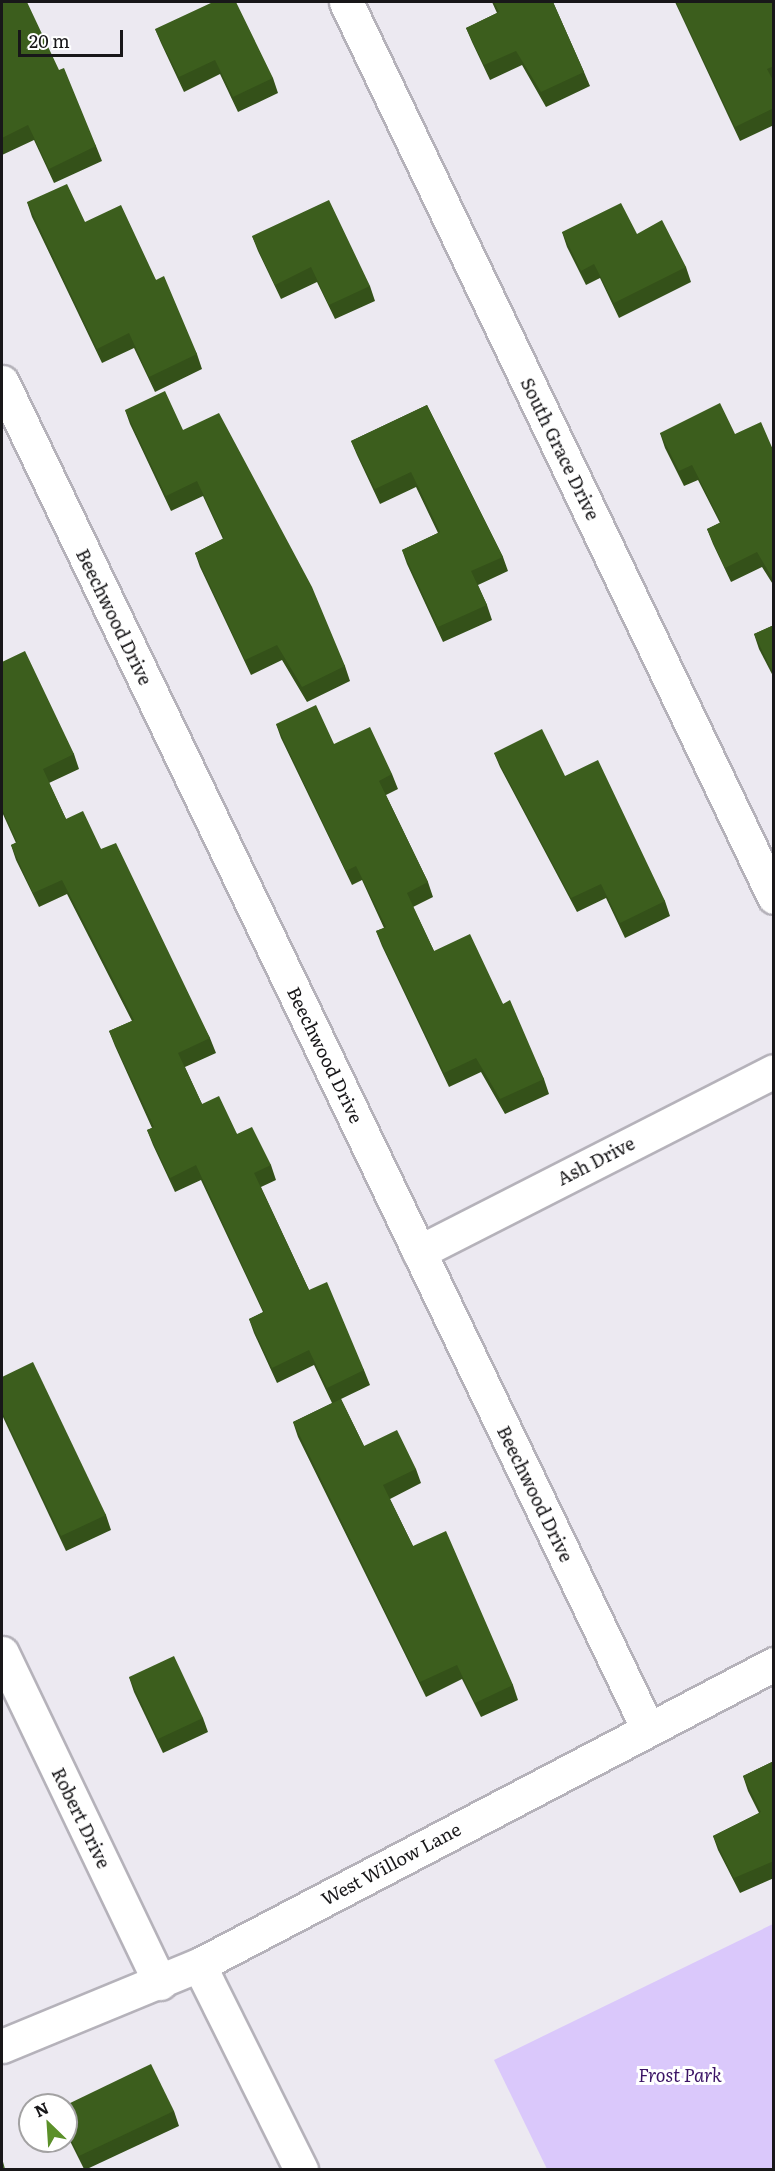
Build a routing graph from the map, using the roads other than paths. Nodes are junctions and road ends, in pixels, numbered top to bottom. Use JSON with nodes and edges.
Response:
{"nodes":[{"id":1,"x":346,"y":2,"type":"edge"},
{"id":2,"x":2,"y":382,"type":"edge"},
{"id":3,"x":774,"y":897,"type":"edge"},
{"id":4,"x":774,"y":1071,"type":"edge"},
{"id":5,"x":419,"y":1252,"type":"junction"},
{"id":6,"x":2,"y":1653,"type":"edge"},
{"id":7,"x":774,"y":1664,"type":"edge"},
{"id":8,"x":648,"y":1729,"type":"junction"},
{"id":9,"x":199,"y":1965,"type":"junction"},
{"id":10,"x":160,"y":1983,"type":"junction"},
{"id":11,"x":2,"y":2046,"type":"edge"},
{"id":12,"x":301,"y":2169,"type":"edge"}],
"edges":[{"from":1,"to":3,"type":"street","name":"South Grace Drive"},
{"from":2,"to":5,"type":"street","name":"Beechwood Drive"},
{"from":4,"to":5,"type":"street","name":"Ash Drive"},
{"from":5,"to":8,"type":"street","name":"Beechwood Drive"},
{"from":6,"to":10,"type":"street","name":"Robert Drive"},
{"from":7,"to":8,"type":"street","name":"West Willow Lane"},
{"from":8,"to":9,"type":"street","name":"West Willow Lane"},
{"from":9,"to":10,"type":"street","name":"West Willow Lane"},
{"from":9,"to":12,"type":"street"},
{"from":10,"to":11,"type":"street","name":"West Willow Lane"}]}
